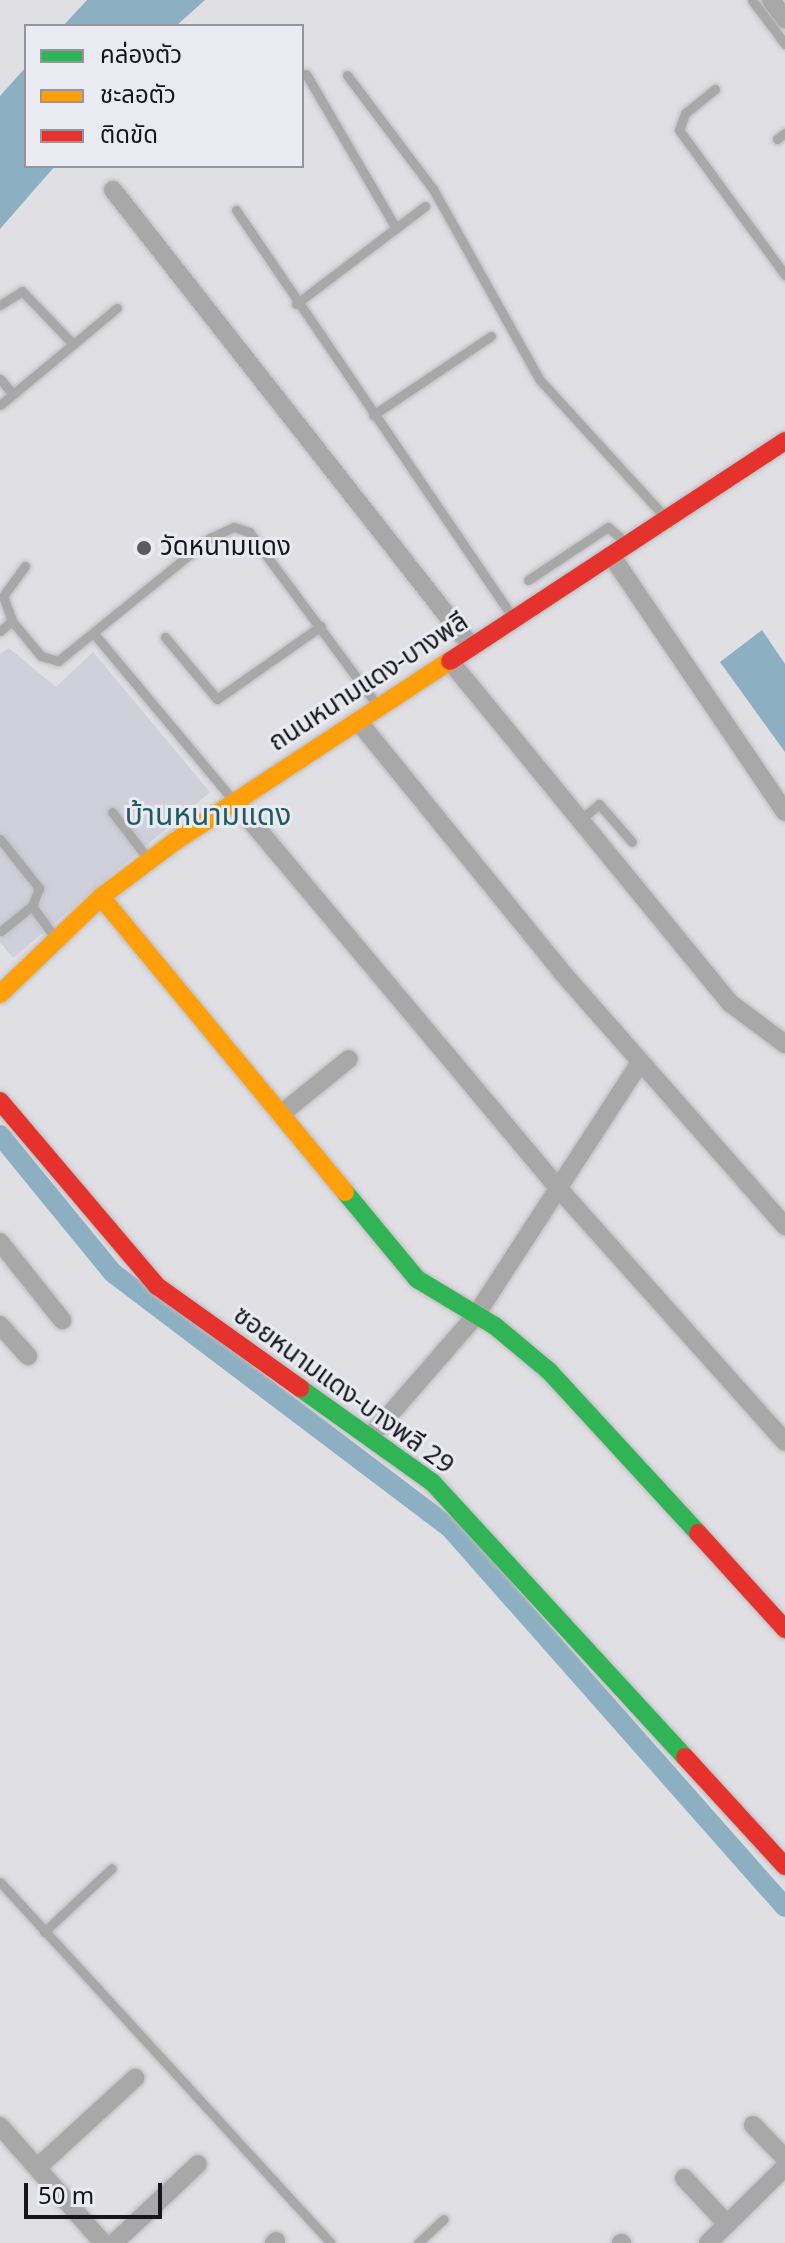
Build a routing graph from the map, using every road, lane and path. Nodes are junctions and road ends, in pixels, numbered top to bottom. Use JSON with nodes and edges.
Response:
{"nodes":[{"id":1,"x":752,"y":0,"type":"edge"},
{"id":2,"x":771,"y":0,"type":"edge"},
{"id":3,"x":785,"y":19,"type":"edge"},
{"id":4,"x":785,"y":44,"type":"edge"},
{"id":5,"x":306,"y":74,"type":"dead end"},
{"id":6,"x":347,"y":75,"type":"dead end"},
{"id":7,"x":715,"y":89,"type":"dead end"},
{"id":8,"x":113,"y":190,"type":"dead end"},
{"id":9,"x":425,"y":206,"type":"dead end"},
{"id":10,"x":236,"y":210,"type":"dead end"},
{"id":11,"x":396,"y":228,"type":"junction"},
{"id":12,"x":785,"y":275,"type":"edge"},
{"id":13,"x":296,"y":304,"type":"junction"},
{"id":14,"x":0,"y":305,"type":"edge"},
{"id":15,"x":117,"y":308,"type":"dead end"},
{"id":16,"x":491,"y":336,"type":"dead end"},
{"id":17,"x":73,"y":344,"type":"junction"},
{"id":18,"x":0,"y":379,"type":"edge"},
{"id":19,"x":13,"y":394,"type":"junction"},
{"id":20,"x":0,"y":405,"type":"edge"},
{"id":21,"x":373,"y":415,"type":"junction"},
{"id":22,"x":785,"y":441,"type":"edge"},
{"id":23,"x":666,"y":519,"type":"junction"},
{"id":24,"x":619,"y":550,"type":"junction"},
{"id":25,"x":25,"y":566,"type":"dead end"},
{"id":26,"x":528,"y":580,"type":"dead end"},
{"id":27,"x":514,"y":619,"type":"junction"},
{"id":28,"x":12,"y":621,"type":"junction"},
{"id":29,"x":321,"y":626,"type":"junction"},
{"id":30,"x":0,"y":631,"type":"edge"},
{"id":31,"x":95,"y":635,"type":"junction"},
{"id":32,"x":165,"y":637,"type":"dead end"},
{"id":33,"x":472,"y":647,"type":"junction"},
{"id":34,"x":450,"y":661,"type":"junction"},
{"id":35,"x":379,"y":708,"type":"junction"},
{"id":36,"x":358,"y":721,"type":"junction"},
{"id":37,"x":235,"y":802,"type":"junction"},
{"id":38,"x":112,"y":812,"type":"dead end"},
{"id":39,"x":785,"y":812,"type":"edge"},
{"id":40,"x":580,"y":820,"type":"junction"},
{"id":41,"x":0,"y":839,"type":"edge"},
{"id":42,"x":632,"y":842,"type":"dead end"},
{"id":43,"x":150,"y":861,"type":"junction"},
{"id":44,"x":101,"y":897,"type":"junction"},
{"id":45,"x":32,"y":906,"type":"junction"},
{"id":46,"x":1,"y":931,"type":"edge"},
{"id":47,"x":56,"y":939,"type":"junction"},
{"id":48,"x":0,"y":994,"type":"edge"},
{"id":49,"x":785,"y":1044,"type":"edge"},
{"id":50,"x":349,"y":1059,"type":"dead end"},
{"id":51,"x":640,"y":1062,"type":"junction"},
{"id":52,"x":0,"y":1101,"type":"edge"},
{"id":53,"x":281,"y":1114,"type":"junction"},
{"id":54,"x":559,"y":1189,"type":"junction"},
{"id":55,"x":785,"y":1226,"type":"edge"},
{"id":56,"x":0,"y":1242,"type":"edge"},
{"id":57,"x":476,"y":1315,"type":"junction"},
{"id":58,"x":62,"y":1320,"type":"dead end"},
{"id":59,"x":1,"y":1327,"type":"edge"},
{"id":60,"x":28,"y":1356,"type":"dead end"},
{"id":61,"x":371,"y":1436,"type":"junction"},
{"id":62,"x":785,"y":1442,"type":"edge"},
{"id":63,"x":785,"y":1629,"type":"edge"},
{"id":64,"x":785,"y":1866,"type":"edge"},
{"id":65,"x":112,"y":1868,"type":"dead end"},
{"id":66,"x":0,"y":1882,"type":"edge"},
{"id":67,"x":44,"y":1932,"type":"junction"},
{"id":68,"x":135,"y":2078,"type":"dead end"},
{"id":69,"x":753,"y":2125,"type":"dead end"},
{"id":70,"x":0,"y":2126,"type":"edge"},
{"id":71,"x":785,"y":2158,"type":"edge"},
{"id":72,"x":198,"y":2164,"type":"dead end"},
{"id":73,"x":38,"y":2167,"type":"junction"},
{"id":74,"x":785,"y":2167,"type":"edge"},
{"id":75,"x":684,"y":2178,"type":"dead end"},
{"id":76,"x":444,"y":2219,"type":"dead end"},
{"id":77,"x":727,"y":2224,"type":"junction"},
{"id":78,"x":103,"y":2243,"type":"edge"},
{"id":79,"x":114,"y":2243,"type":"edge"},
{"id":80,"x":331,"y":2243,"type":"edge"},
{"id":81,"x":418,"y":2243,"type":"edge"},
{"id":82,"x":708,"y":2243,"type":"edge"}],
"edges":[{"from":1,"to":4,"type":"lane"},
{"from":2,"to":3,"type":"street"},
{"from":5,"to":11,"type":"lane"},
{"from":6,"to":23,"type":"lane"},
{"from":7,"to":12,"type":"lane"},
{"from":8,"to":33,"type":"street"},
{"from":9,"to":11,"type":"lane"},
{"from":10,"to":13,"type":"lane"},
{"from":11,"to":13,"type":"lane"},
{"from":13,"to":21,"type":"lane"},
{"from":14,"to":17,"type":"lane"},
{"from":15,"to":17,"type":"lane"},
{"from":16,"to":21,"type":"lane"},
{"from":17,"to":19,"type":"lane"},
{"from":18,"to":19,"type":"lane"},
{"from":19,"to":20,"type":"lane"},
{"from":21,"to":27,"type":"lane"},
{"from":22,"to":23,"type":"street","name":"ถนนหนามแดง-บางพลี"},
{"from":23,"to":24,"type":"street","name":"ถนนหนามแดง-บางพลี"},
{"from":24,"to":26,"type":"lane"},
{"from":24,"to":27,"type":"street","name":"ถนนหนามแดง-บางพลี"},
{"from":24,"to":39,"type":"street"},
{"from":25,"to":28,"type":"lane"},
{"from":27,"to":33,"type":"street","name":"ถนนหนามแดง-บางพลี"},
{"from":28,"to":30,"type":"lane"},
{"from":28,"to":31,"type":"lane"},
{"from":29,"to":31,"type":"lane"},
{"from":29,"to":32,"type":"lane"},
{"from":29,"to":35,"type":"lane"},
{"from":31,"to":37,"type":"lane"},
{"from":33,"to":34,"type":"street","name":"ถนนหนามแดง-บางพลี"},
{"from":34,"to":35,"type":"street","name":"ถนนหนามแดง-บางพลี"},
{"from":34,"to":40,"type":"street"},
{"from":35,"to":36,"type":"street","name":"ถนนหนามแดง-บางพลี"},
{"from":36,"to":37,"type":"street","name":"ถนนหนามแดง-บางพลี"},
{"from":36,"to":51,"type":"street"},
{"from":37,"to":43,"type":"street","name":"ถนนหนามแดง-บางพลี"},
{"from":37,"to":54,"type":"street"},
{"from":38,"to":43,"type":"lane"},
{"from":40,"to":42,"type":"lane"},
{"from":40,"to":49,"type":"street"},
{"from":41,"to":45,"type":"lane"},
{"from":43,"to":44,"type":"street","name":"ถนนหนามแดง-บางพลี"},
{"from":44,"to":47,"type":"street","name":"ถนนหนามแดง-บางพลี"},
{"from":44,"to":53,"type":"street"},
{"from":45,"to":46,"type":"lane"},
{"from":45,"to":47,"type":"lane"},
{"from":47,"to":48,"type":"street","name":"ถนนหนามแดง-บางพลี"},
{"from":50,"to":53,"type":"street"},
{"from":51,"to":54,"type":"street"},
{"from":51,"to":55,"type":"street"},
{"from":52,"to":61,"type":"street","name":"ซอยหนามแดง-บางพลี 29"},
{"from":53,"to":57,"type":"street"},
{"from":54,"to":57,"type":"street"},
{"from":54,"to":62,"type":"street"},
{"from":56,"to":58,"type":"street"},
{"from":57,"to":61,"type":"street"},
{"from":57,"to":63,"type":"street"},
{"from":59,"to":60,"type":"street"},
{"from":61,"to":64,"type":"street","name":"ซอยหนามแดง-บางพลี 29"},
{"from":65,"to":67,"type":"lane"},
{"from":66,"to":67,"type":"lane"},
{"from":67,"to":80,"type":"lane"},
{"from":68,"to":73,"type":"street"},
{"from":69,"to":71,"type":"street"},
{"from":70,"to":73,"type":"street"},
{"from":72,"to":79,"type":"street"},
{"from":73,"to":78,"type":"street"},
{"from":74,"to":77,"type":"street"},
{"from":75,"to":77,"type":"street"},
{"from":76,"to":81,"type":"lane"},
{"from":77,"to":82,"type":"street"}]}
